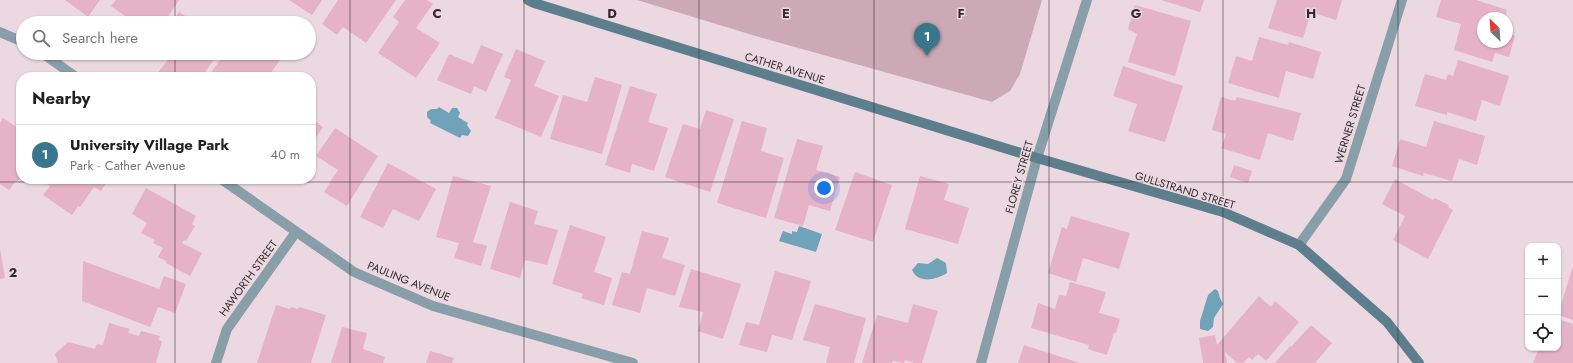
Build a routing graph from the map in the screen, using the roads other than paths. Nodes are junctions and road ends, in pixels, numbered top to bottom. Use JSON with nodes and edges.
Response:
{"nodes":[{"id":1,"x":528,"y":0,"type":"edge"},
{"id":2,"x":1087,"y":0,"type":"edge"},
{"id":3,"x":1402,"y":0,"type":"edge"},
{"id":4,"x":0,"y":32,"type":"edge"},
{"id":5,"x":16,"y":39,"type":"edge"},
{"id":6,"x":52,"y":60,"type":"edge"},
{"id":7,"x":69,"y":72,"type":"edge"},
{"id":8,"x":1036,"y":158,"type":"junction"},
{"id":9,"x":228,"y":184,"type":"edge"},
{"id":10,"x":296,"y":232,"type":"junction"},
{"id":11,"x":1299,"y":245,"type":"junction"},
{"id":12,"x":216,"y":363,"type":"edge"},
{"id":13,"x":633,"y":363,"type":"edge"},
{"id":14,"x":981,"y":363,"type":"edge"},
{"id":15,"x":1419,"y":363,"type":"edge"}],
"edges":[{"from":1,"to":8,"type":"street","name":"CATHER AVENUE"},
{"from":2,"to":8,"type":"street","name":"FLOREY STREET"},
{"from":3,"to":11,"type":"street","name":"WERNER STREET"},
{"from":4,"to":5,"type":"street"},
{"from":6,"to":7,"type":"street"},
{"from":8,"to":11,"type":"street","name":"GULLSTRAND STREET"},
{"from":8,"to":14,"type":"street","name":"FLOREY STREET"},
{"from":9,"to":10,"type":"street","name":"PAULING AVENUE"},
{"from":10,"to":12,"type":"street","name":"HAWORTH STREET"},
{"from":10,"to":13,"type":"street","name":"PAULING AVENUE"},
{"from":11,"to":15,"type":"street","name":"GULLSTRAND STREET"}]}
